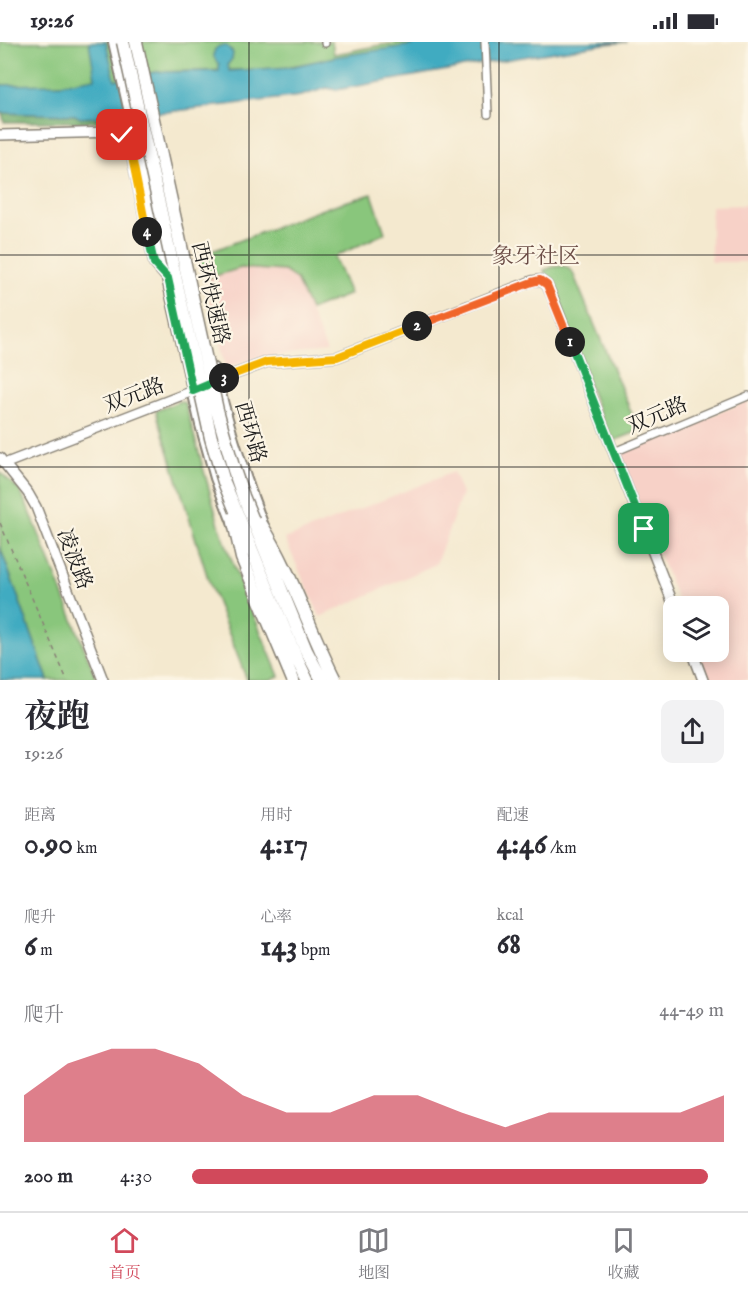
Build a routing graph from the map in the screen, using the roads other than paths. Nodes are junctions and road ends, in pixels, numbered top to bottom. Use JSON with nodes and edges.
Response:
{"nodes":[{"id":1,"x":114,"y":42,"type":"edge"},
{"id":2,"x":123,"y":42,"type":"edge"},
{"id":3,"x":136,"y":42,"type":"edge"},
{"id":4,"x":141,"y":42,"type":"edge"},
{"id":5,"x":485,"y":42,"type":"edge"},
{"id":6,"x":488,"y":114,"type":"dead end"},
{"id":7,"x":0,"y":135,"type":"edge"},
{"id":8,"x":168,"y":278,"type":"junction"},
{"id":9,"x":217,"y":381,"type":"junction"},
{"id":10,"x":193,"y":391,"type":"junction"},
{"id":11,"x":748,"y":396,"type":"edge"},
{"id":12,"x":614,"y":452,"type":"junction"},
{"id":13,"x":2,"y":461,"type":"edge"},
{"id":14,"x":224,"y":482,"type":"junction"},
{"id":15,"x":243,"y":496,"type":"junction"},
{"id":16,"x":670,"y":596,"type":"edge"},
{"id":17,"x":696,"y":662,"type":"edge"},
{"id":18,"x":103,"y":680,"type":"edge"},
{"id":19,"x":292,"y":680,"type":"edge"},
{"id":20,"x":299,"y":680,"type":"edge"},
{"id":21,"x":307,"y":680,"type":"edge"},
{"id":22,"x":322,"y":680,"type":"edge"},
{"id":23,"x":330,"y":680,"type":"edge"},
{"id":24,"x":335,"y":680,"type":"edge"},
{"id":25,"x":703,"y":680,"type":"edge"}],
"edges":[{"from":1,"to":8,"type":"main road"},
{"from":2,"to":14,"type":"highway","name":"西环快速路","bridge":true},
{"from":3,"to":15,"type":"highway","name":"西环快速路","bridge":true},
{"from":4,"to":9,"type":"main road","name":"西环路"},
{"from":5,"to":6,"type":"street"},
{"from":7,"to":8,"type":"street"},
{"from":8,"to":10,"type":"main road"},
{"from":9,"to":10,"type":"street","name":"双元路"},
{"from":9,"to":12,"type":"street","name":"双元路"},
{"from":9,"to":23,"type":"main road","name":"西环路"},
{"from":10,"to":13,"type":"street","name":"双元路"},
{"from":10,"to":20,"type":"main road"},
{"from":11,"to":12,"type":"street","name":"双元路"},
{"from":12,"to":16,"type":"street"},
{"from":13,"to":18,"type":"street","name":"凌波路"},
{"from":14,"to":19,"type":"highway","bridge":true},
{"from":14,"to":21,"type":"highway","name":"西环快速路","bridge":true},
{"from":15,"to":22,"type":"highway","name":"西环快速路","bridge":true},
{"from":15,"to":24,"type":"highway","bridge":true},
{"from":17,"to":25,"type":"street"}]}
